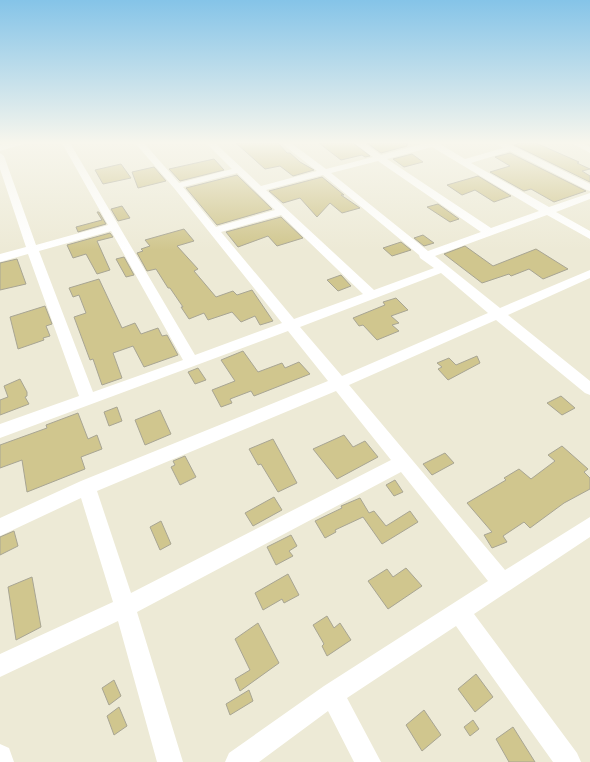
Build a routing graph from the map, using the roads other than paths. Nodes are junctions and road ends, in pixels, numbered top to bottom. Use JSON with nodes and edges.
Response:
{"nodes":[{"id":1,"x":8,"y":179,"type":"edge"},
{"id":2,"x":86,"y":179,"type":"edge"},
{"id":3,"x":170,"y":179,"type":"edge"},
{"id":4,"x":206,"y":179,"type":"edge"},
{"id":5,"x":248,"y":179,"type":"edge"},
{"id":6,"x":296,"y":179,"type":"edge"},
{"id":7,"x":332,"y":179,"type":"edge"},
{"id":8,"x":411,"y":179,"type":"edge"},
{"id":9,"x":492,"y":179,"type":"edge"},
{"id":10,"x":571,"y":179,"type":"edge"},
{"id":11,"x":177,"y":186,"type":"junction"},
{"id":12,"x":590,"y":188,"type":"edge"},
{"id":13,"x":259,"y":189,"type":"junction"},
{"id":14,"x":590,"y":196,"type":"edge"},
{"id":15,"x":283,"y":211,"type":"junction"},
{"id":16,"x":549,"y":212,"type":"junction"},
{"id":17,"x":114,"y":227,"type":"junction"},
{"id":18,"x":213,"y":230,"type":"junction"},
{"id":19,"x":489,"y":232,"type":"junction"},
{"id":20,"x":590,"y":236,"type":"edge"},
{"id":21,"x":32,"y":249,"type":"junction"},
{"id":22,"x":424,"y":256,"type":"junction"},
{"id":23,"x":0,"y":258,"type":"edge"},
{"id":24,"x":441,"y":269,"type":"junction"},
{"id":25,"x":590,"y":274,"type":"edge"},
{"id":26,"x":371,"y":294,"type":"junction"},
{"id":27,"x":498,"y":315,"type":"junction"},
{"id":28,"x":290,"y":326,"type":"junction"},
{"id":29,"x":192,"y":362,"type":"junction"},
{"id":30,"x":339,"y":383,"type":"junction"},
{"id":31,"x":590,"y":389,"type":"edge"},
{"id":32,"x":88,"y":399,"type":"junction"},
{"id":33,"x":0,"y":431,"type":"edge"},
{"id":34,"x":403,"y":462,"type":"junction"},
{"id":35,"x":88,"y":487,"type":"junction"},
{"id":36,"x":590,"y":526,"type":"edge"},
{"id":37,"x":0,"y":527,"type":"edge"},
{"id":38,"x":502,"y":582,"type":"junction"},
{"id":39,"x":125,"y":607,"type":"junction"},
{"id":40,"x":459,"y":612,"type":"junction"},
{"id":41,"x":0,"y":666,"type":"edge"},
{"id":42,"x":332,"y":694,"type":"junction"},
{"id":43,"x":0,"y":757,"type":"edge"},
{"id":44,"x":1,"y":762,"type":"edge"},
{"id":45,"x":170,"y":762,"type":"edge"},
{"id":46,"x":238,"y":762,"type":"edge"},
{"id":47,"x":368,"y":762,"type":"edge"},
{"id":48,"x":568,"y":762,"type":"edge"}],
"edges":[{"from":1,"to":21,"type":"street"},
{"from":2,"to":17,"type":"street"},
{"from":3,"to":11,"type":"street"},
{"from":4,"to":11,"type":"street"},
{"from":5,"to":13,"type":"street"},
{"from":6,"to":13,"type":"street"},
{"from":7,"to":22,"type":"street"},
{"from":8,"to":19,"type":"street"},
{"from":9,"to":16,"type":"street"},
{"from":10,"to":12,"type":"street"},
{"from":11,"to":18,"type":"street"},
{"from":13,"to":15,"type":"street"},
{"from":14,"to":16,"type":"street"},
{"from":15,"to":18,"type":"street"},
{"from":15,"to":26,"type":"street"},
{"from":16,"to":19,"type":"street"},
{"from":16,"to":20,"type":"street"},
{"from":17,"to":21,"type":"street"},
{"from":17,"to":29,"type":"street"},
{"from":18,"to":28,"type":"street"},
{"from":19,"to":22,"type":"street"},
{"from":21,"to":23,"type":"street"},
{"from":21,"to":32,"type":"street"},
{"from":22,"to":24,"type":"street"},
{"from":24,"to":26,"type":"street"},
{"from":24,"to":27,"type":"street"},
{"from":25,"to":27,"type":"street"},
{"from":26,"to":28,"type":"street"},
{"from":27,"to":30,"type":"street"},
{"from":27,"to":31,"type":"street"},
{"from":28,"to":29,"type":"street"},
{"from":28,"to":30,"type":"street"},
{"from":29,"to":32,"type":"street"},
{"from":30,"to":34,"type":"street"},
{"from":30,"to":35,"type":"street"},
{"from":32,"to":33,"type":"street"},
{"from":34,"to":38,"type":"street"},
{"from":34,"to":39,"type":"street"},
{"from":35,"to":37,"type":"street"},
{"from":35,"to":39,"type":"street"},
{"from":36,"to":38,"type":"street"},
{"from":38,"to":40,"type":"street"},
{"from":39,"to":41,"type":"street"},
{"from":39,"to":45,"type":"street"},
{"from":40,"to":42,"type":"street"},
{"from":40,"to":48,"type":"street"},
{"from":42,"to":46,"type":"street"},
{"from":42,"to":47,"type":"street"},
{"from":43,"to":44,"type":"street"}]}
